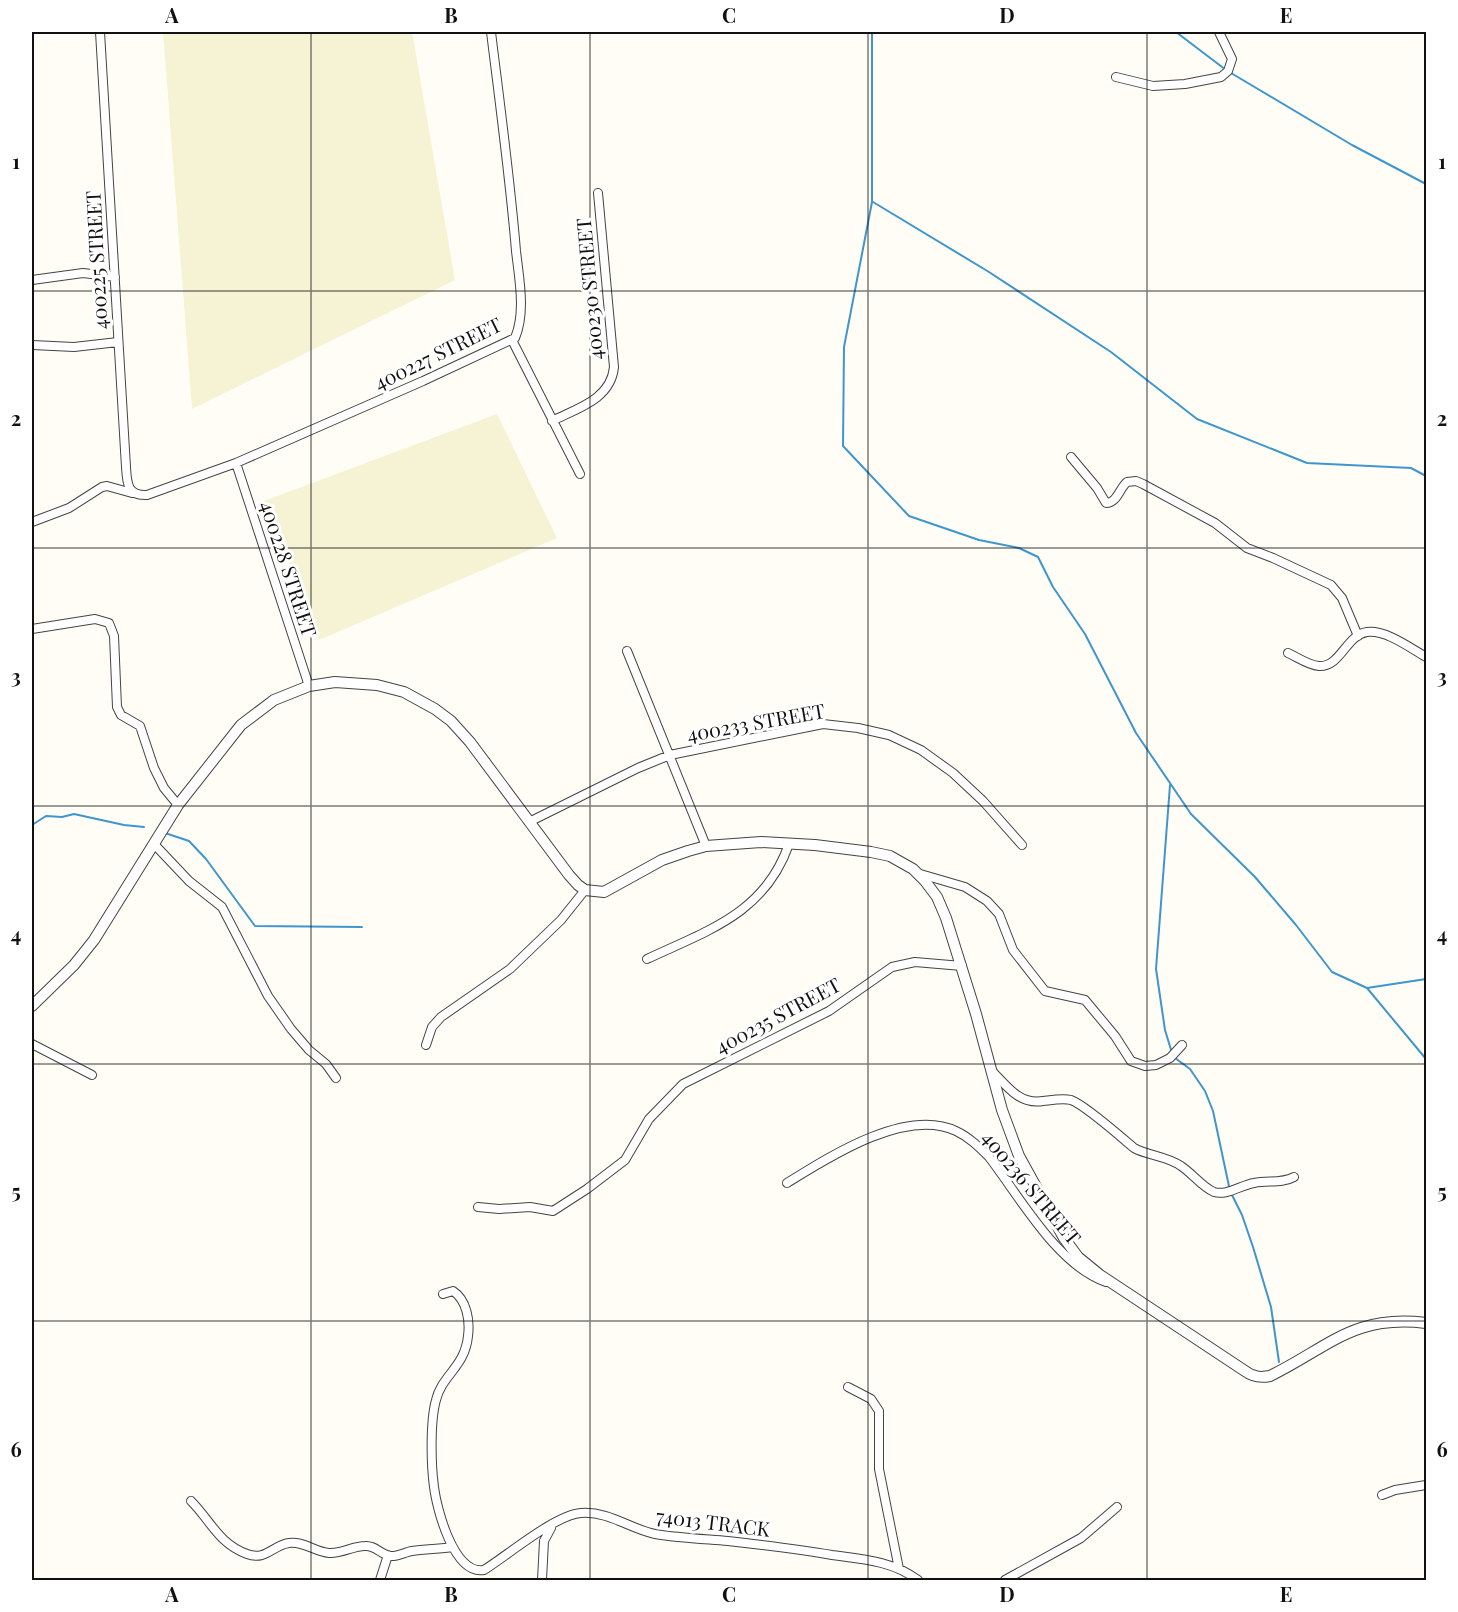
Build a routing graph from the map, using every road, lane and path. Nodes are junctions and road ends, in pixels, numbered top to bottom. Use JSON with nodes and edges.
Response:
{"nodes":[{"id":1,"x":91,"y":32,"type":"edge"},
{"id":2,"x":491,"y":32,"type":"edge"},
{"id":3,"x":1219,"y":32,"type":"edge"},
{"id":4,"x":100,"y":33,"type":"edge"},
{"id":5,"x":1116,"y":77,"type":"dead end"},
{"id":6,"x":598,"y":193,"type":"dead end"},
{"id":7,"x":115,"y":277,"type":"junction"},
{"id":8,"x":32,"y":280,"type":"edge"},
{"id":9,"x":512,"y":340,"type":"junction"},
{"id":10,"x":118,"y":342,"type":"junction"},
{"id":11,"x":32,"y":345,"type":"edge"},
{"id":12,"x":552,"y":421,"type":"junction"},
{"id":13,"x":1071,"y":457,"type":"dead end"},
{"id":14,"x":236,"y":463,"type":"junction"},
{"id":15,"x":580,"y":474,"type":"dead end"},
{"id":16,"x":135,"y":494,"type":"junction"},
{"id":17,"x":32,"y":522,"type":"edge"},
{"id":18,"x":32,"y":629,"type":"edge"},
{"id":19,"x":1358,"y":636,"type":"junction"},
{"id":20,"x":627,"y":651,"type":"dead end"},
{"id":21,"x":1288,"y":653,"type":"dead end"},
{"id":22,"x":1426,"y":657,"type":"edge"},
{"id":23,"x":309,"y":686,"type":"junction"},
{"id":24,"x":670,"y":755,"type":"junction"},
{"id":25,"x":178,"y":805,"type":"junction"},
{"id":26,"x":530,"y":822,"type":"junction"},
{"id":27,"x":154,"y":844,"type":"junction"},
{"id":28,"x":789,"y":844,"type":"junction"},
{"id":29,"x":1022,"y":844,"type":"dead end"},
{"id":30,"x":706,"y":846,"type":"junction"},
{"id":31,"x":916,"y":873,"type":"junction"},
{"id":32,"x":585,"y":890,"type":"junction"},
{"id":33,"x":647,"y":959,"type":"dead end"},
{"id":34,"x":962,"y":966,"type":"junction"},
{"id":35,"x":32,"y":1006,"type":"edge"},
{"id":36,"x":32,"y":1044,"type":"edge"},
{"id":37,"x":426,"y":1045,"type":"dead end"},
{"id":38,"x":1182,"y":1045,"type":"dead end"},
{"id":39,"x":991,"y":1070,"type":"junction"},
{"id":40,"x":92,"y":1075,"type":"dead end"},
{"id":41,"x":336,"y":1078,"type":"dead end"},
{"id":42,"x":1294,"y":1177,"type":"dead end"},
{"id":43,"x":787,"y":1184,"type":"dead end"},
{"id":44,"x":478,"y":1208,"type":"dead end"},
{"id":45,"x":1115,"y":1285,"type":"junction"},
{"id":46,"x":443,"y":1294,"type":"dead end"},
{"id":47,"x":1426,"y":1323,"type":"edge"},
{"id":48,"x":848,"y":1387,"type":"dead end"},
{"id":49,"x":1426,"y":1485,"type":"edge"},
{"id":50,"x":1382,"y":1495,"type":"dead end"},
{"id":51,"x":191,"y":1501,"type":"dead end"},
{"id":52,"x":1118,"y":1507,"type":"dead end"},
{"id":53,"x":555,"y":1523,"type":"junction"},
{"id":54,"x":453,"y":1547,"type":"junction"},
{"id":55,"x":388,"y":1555,"type":"junction"},
{"id":56,"x":900,"y":1569,"type":"junction"},
{"id":57,"x":380,"y":1581,"type":"edge"},
{"id":58,"x":542,"y":1581,"type":"edge"},
{"id":59,"x":918,"y":1581,"type":"edge"},
{"id":60,"x":1005,"y":1581,"type":"edge"}],
"edges":[{"from":1,"to":4,"type":"street"},
{"from":2,"to":9,"type":"street","name":"400227 STREET"},
{"from":3,"to":5,"type":"street"},
{"from":4,"to":7,"type":"street","name":"400225 STREET"},
{"from":6,"to":12,"type":"street","name":"400230 STREET"},
{"from":7,"to":8,"type":"street"},
{"from":7,"to":10,"type":"street","name":"400225 STREET"},
{"from":9,"to":12,"type":"street"},
{"from":9,"to":14,"type":"street","name":"400227 STREET"},
{"from":10,"to":11,"type":"street"},
{"from":10,"to":16,"type":"street","name":"400225 STREET"},
{"from":12,"to":15,"type":"street"},
{"from":13,"to":19,"type":"street"},
{"from":14,"to":16,"type":"street","name":"400227 STREET"},
{"from":14,"to":23,"type":"street","name":"400228 STREET"},
{"from":16,"to":17,"type":"street"},
{"from":18,"to":25,"type":"street"},
{"from":19,"to":21,"type":"street"},
{"from":19,"to":22,"type":"street"},
{"from":20,"to":24,"type":"street"},
{"from":23,"to":25,"type":"street"},
{"from":23,"to":26,"type":"street"},
{"from":24,"to":26,"type":"street","name":"400233 STREET"},
{"from":24,"to":29,"type":"street","name":"400233 STREET"},
{"from":24,"to":30,"type":"street"},
{"from":25,"to":27,"type":"street"},
{"from":26,"to":32,"type":"street"},
{"from":27,"to":35,"type":"street"},
{"from":27,"to":41,"type":"street"},
{"from":28,"to":30,"type":"street"},
{"from":28,"to":31,"type":"street"},
{"from":28,"to":33,"type":"street"},
{"from":30,"to":32,"type":"street"},
{"from":31,"to":34,"type":"street"},
{"from":31,"to":38,"type":"street"},
{"from":32,"to":37,"type":"street"},
{"from":34,"to":39,"type":"street"},
{"from":34,"to":44,"type":"street","name":"400235 STREET"},
{"from":36,"to":40,"type":"street"},
{"from":39,"to":42,"type":"street"},
{"from":39,"to":45,"type":"street"},
{"from":43,"to":45,"type":"street","name":"400236 STREET"},
{"from":45,"to":47,"type":"street"},
{"from":46,"to":54,"type":"street","name":"74013 TRACK"},
{"from":48,"to":56,"type":"street"},
{"from":49,"to":50,"type":"street"},
{"from":51,"to":55,"type":"street"},
{"from":52,"to":60,"type":"street"},
{"from":53,"to":54,"type":"street","name":"74013 TRACK"},
{"from":53,"to":56,"type":"street","name":"74013 TRACK"},
{"from":53,"to":58,"type":"street"},
{"from":54,"to":55,"type":"street"},
{"from":55,"to":57,"type":"street"},
{"from":56,"to":59,"type":"street","name":"74013 TRACK"}]}
